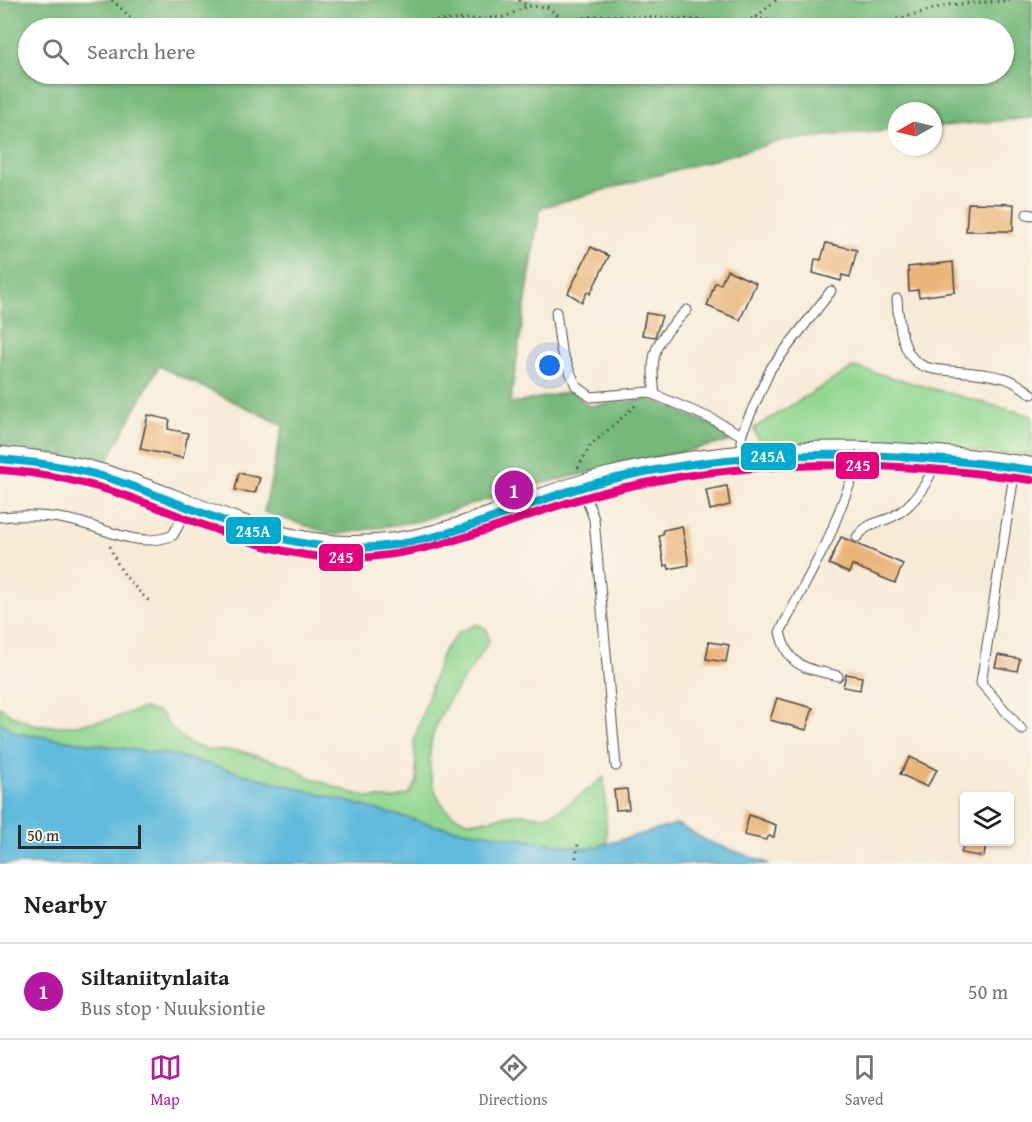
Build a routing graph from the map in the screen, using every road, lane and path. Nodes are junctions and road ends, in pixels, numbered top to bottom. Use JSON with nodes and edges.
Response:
{"nodes":[{"id":1,"x":112,"y":0,"type":"edge"},
{"id":2,"x":519,"y":0,"type":"edge"},
{"id":3,"x":776,"y":0,"type":"edge"},
{"id":4,"x":1015,"y":0,"type":"edge"},
{"id":5,"x":527,"y":6,"type":"junction"},
{"id":6,"x":131,"y":18,"type":"edge"},
{"id":7,"x":488,"y":18,"type":"edge"},
{"id":8,"x":561,"y":18,"type":"edge"},
{"id":9,"x":582,"y":18,"type":"edge"},
{"id":10,"x":660,"y":18,"type":"edge"},
{"id":11,"x":755,"y":18,"type":"edge"},
{"id":12,"x":902,"y":18,"type":"edge"},
{"id":13,"x":831,"y":291,"type":"dead end"},
{"id":14,"x":897,"y":299,"type":"dead end"},
{"id":15,"x":687,"y":310,"type":"dead end"},
{"id":16,"x":556,"y":312,"type":"dead end"},
{"id":17,"x":651,"y":393,"type":"junction"},
{"id":18,"x":1032,"y":394,"type":"edge"},
{"id":19,"x":742,"y":446,"type":"junction"},
{"id":20,"x":861,"y":455,"type":"junction"},
{"id":21,"x":936,"y":458,"type":"junction"},
{"id":22,"x":0,"y":459,"type":"edge"},
{"id":23,"x":1023,"y":468,"type":"edge"},
{"id":24,"x":582,"y":487,"type":"junction"},
{"id":25,"x":188,"y":507,"type":"junction"},
{"id":26,"x":0,"y":517,"type":"edge"},
{"id":27,"x":104,"y":530,"type":"junction"},
{"id":28,"x":857,"y":537,"type":"dead end"},
{"id":29,"x":150,"y":602,"type":"dead end"},
{"id":30,"x":838,"y":676,"type":"dead end"},
{"id":31,"x":1022,"y":730,"type":"dead end"},
{"id":32,"x":616,"y":766,"type":"dead end"},
{"id":33,"x":578,"y":844,"type":"dead end"},
{"id":34,"x":575,"y":864,"type":"edge"}],
"edges":[{"from":1,"to":6,"type":"path"},
{"from":2,"to":5,"type":"path"},
{"from":3,"to":11,"type":"path"},
{"from":4,"to":12,"type":"path"},
{"from":5,"to":7,"type":"path"},
{"from":5,"to":8,"type":"path"},
{"from":9,"to":10,"type":"path"},
{"from":13,"to":19,"type":"lane"},
{"from":14,"to":18,"type":"lane"},
{"from":15,"to":17,"type":"lane"},
{"from":16,"to":17,"type":"lane"},
{"from":17,"to":19,"type":"lane"},
{"from":17,"to":24,"type":"path"},
{"from":19,"to":20,"type":"street"},
{"from":19,"to":24,"type":"street"},
{"from":20,"to":21,"type":"street"},
{"from":20,"to":30,"type":"lane"},
{"from":21,"to":23,"type":"street"},
{"from":21,"to":28,"type":"lane"},
{"from":22,"to":25,"type":"street"},
{"from":23,"to":31,"type":"lane"},
{"from":24,"to":25,"type":"street"},
{"from":24,"to":32,"type":"lane"},
{"from":25,"to":27,"type":"lane"},
{"from":26,"to":27,"type":"lane"},
{"from":27,"to":29,"type":"path"},
{"from":33,"to":34,"type":"path"}]}
